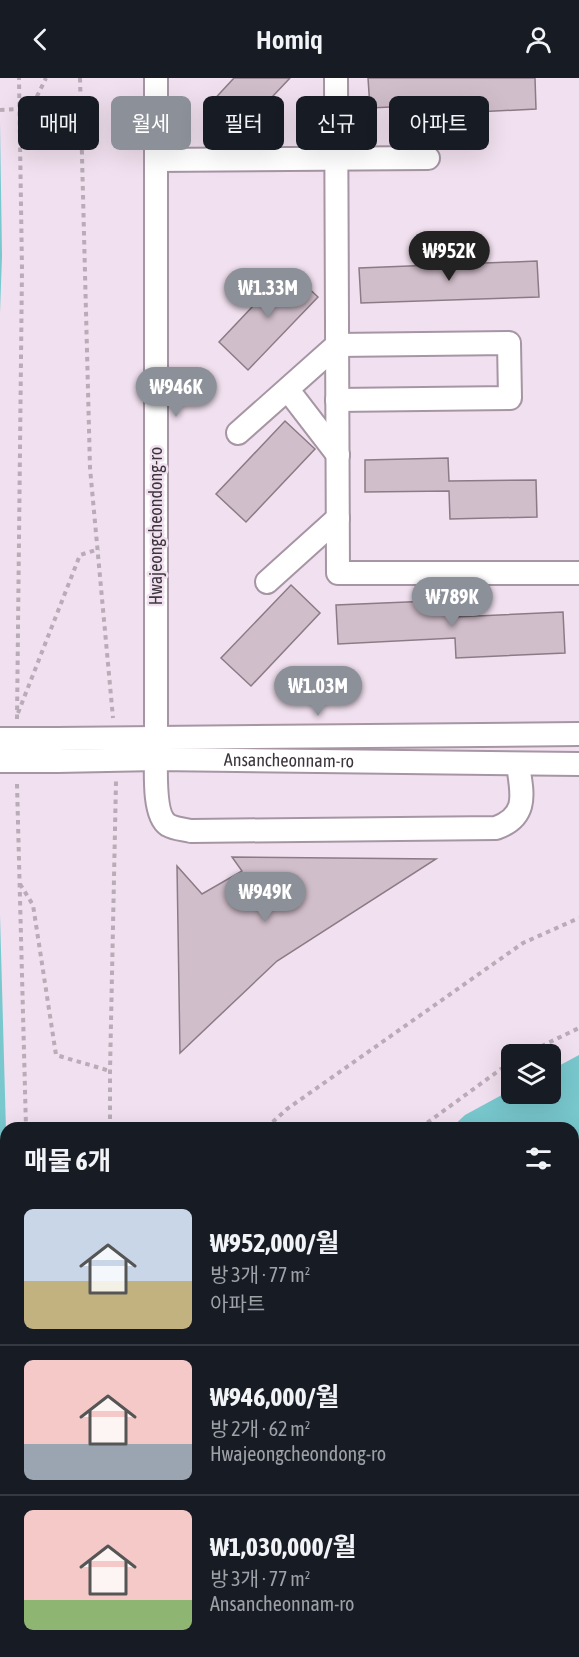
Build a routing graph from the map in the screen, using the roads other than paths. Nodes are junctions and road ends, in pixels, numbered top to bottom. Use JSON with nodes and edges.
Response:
{"nodes":[{"id":1,"x":156,"y":78,"type":"edge"},
{"id":2,"x":336,"y":78,"type":"edge"},
{"id":3,"x":428,"y":158,"type":"dead end"},
{"id":4,"x":336,"y":159,"type":"junction"},
{"id":5,"x":156,"y":160,"type":"junction"},
{"id":6,"x":337,"y":345,"type":"junction"},
{"id":7,"x":288,"y":390,"type":"junction"},
{"id":8,"x":337,"y":400,"type":"junction"},
{"id":9,"x":238,"y":433,"type":"dead end"},
{"id":10,"x":338,"y":455,"type":"junction"},
{"id":11,"x":338,"y":518,"type":"junction"},
{"id":12,"x":579,"y":573,"type":"edge"},
{"id":13,"x":267,"y":582,"type":"dead end"},
{"id":14,"x":8,"y":733,"type":"edge"},
{"id":15,"x":579,"y":734,"type":"edge"},
{"id":16,"x":157,"y":749,"type":"junction"},
{"id":17,"x":57,"y":750,"type":"junction"},
{"id":18,"x":579,"y":764,"type":"edge"},
{"id":19,"x":518,"y":765,"type":"junction"},
{"id":20,"x":9,"y":769,"type":"edge"}],
"edges":[{"from":1,"to":5,"type":"street","name":"Hwajeongcheondong-ro"},
{"from":2,"to":4,"type":"street"},
{"from":3,"to":4,"type":"street"},
{"from":4,"to":5,"type":"street"},
{"from":4,"to":6,"type":"street"},
{"from":5,"to":16,"type":"street","name":"Hwajeongcheondong-ro"},
{"from":6,"to":7,"type":"street"},
{"from":6,"to":8,"type":"street"},
{"from":6,"to":8,"type":"street"},
{"from":7,"to":9,"type":"street"},
{"from":7,"to":10,"type":"street"},
{"from":8,"to":10,"type":"street"},
{"from":10,"to":11,"type":"street"},
{"from":11,"to":12,"type":"street"},
{"from":11,"to":13,"type":"street"},
{"from":14,"to":17,"type":"street","name":"Ansancheonnam-ro","bridge":true},
{"from":15,"to":16,"type":"street","name":"Ansancheonnam-ro"},
{"from":16,"to":17,"type":"street","name":"Ansancheonnam-ro"},
{"from":16,"to":19,"type":"street","name":"Ansancheonnam-ro"},
{"from":16,"to":19,"type":"street","name":"Hwajeongcheondong-ro"},
{"from":17,"to":20,"type":"street","name":"Ansancheonnam-ro","bridge":true},
{"from":18,"to":19,"type":"street","name":"Ansancheonnam-ro"}]}
